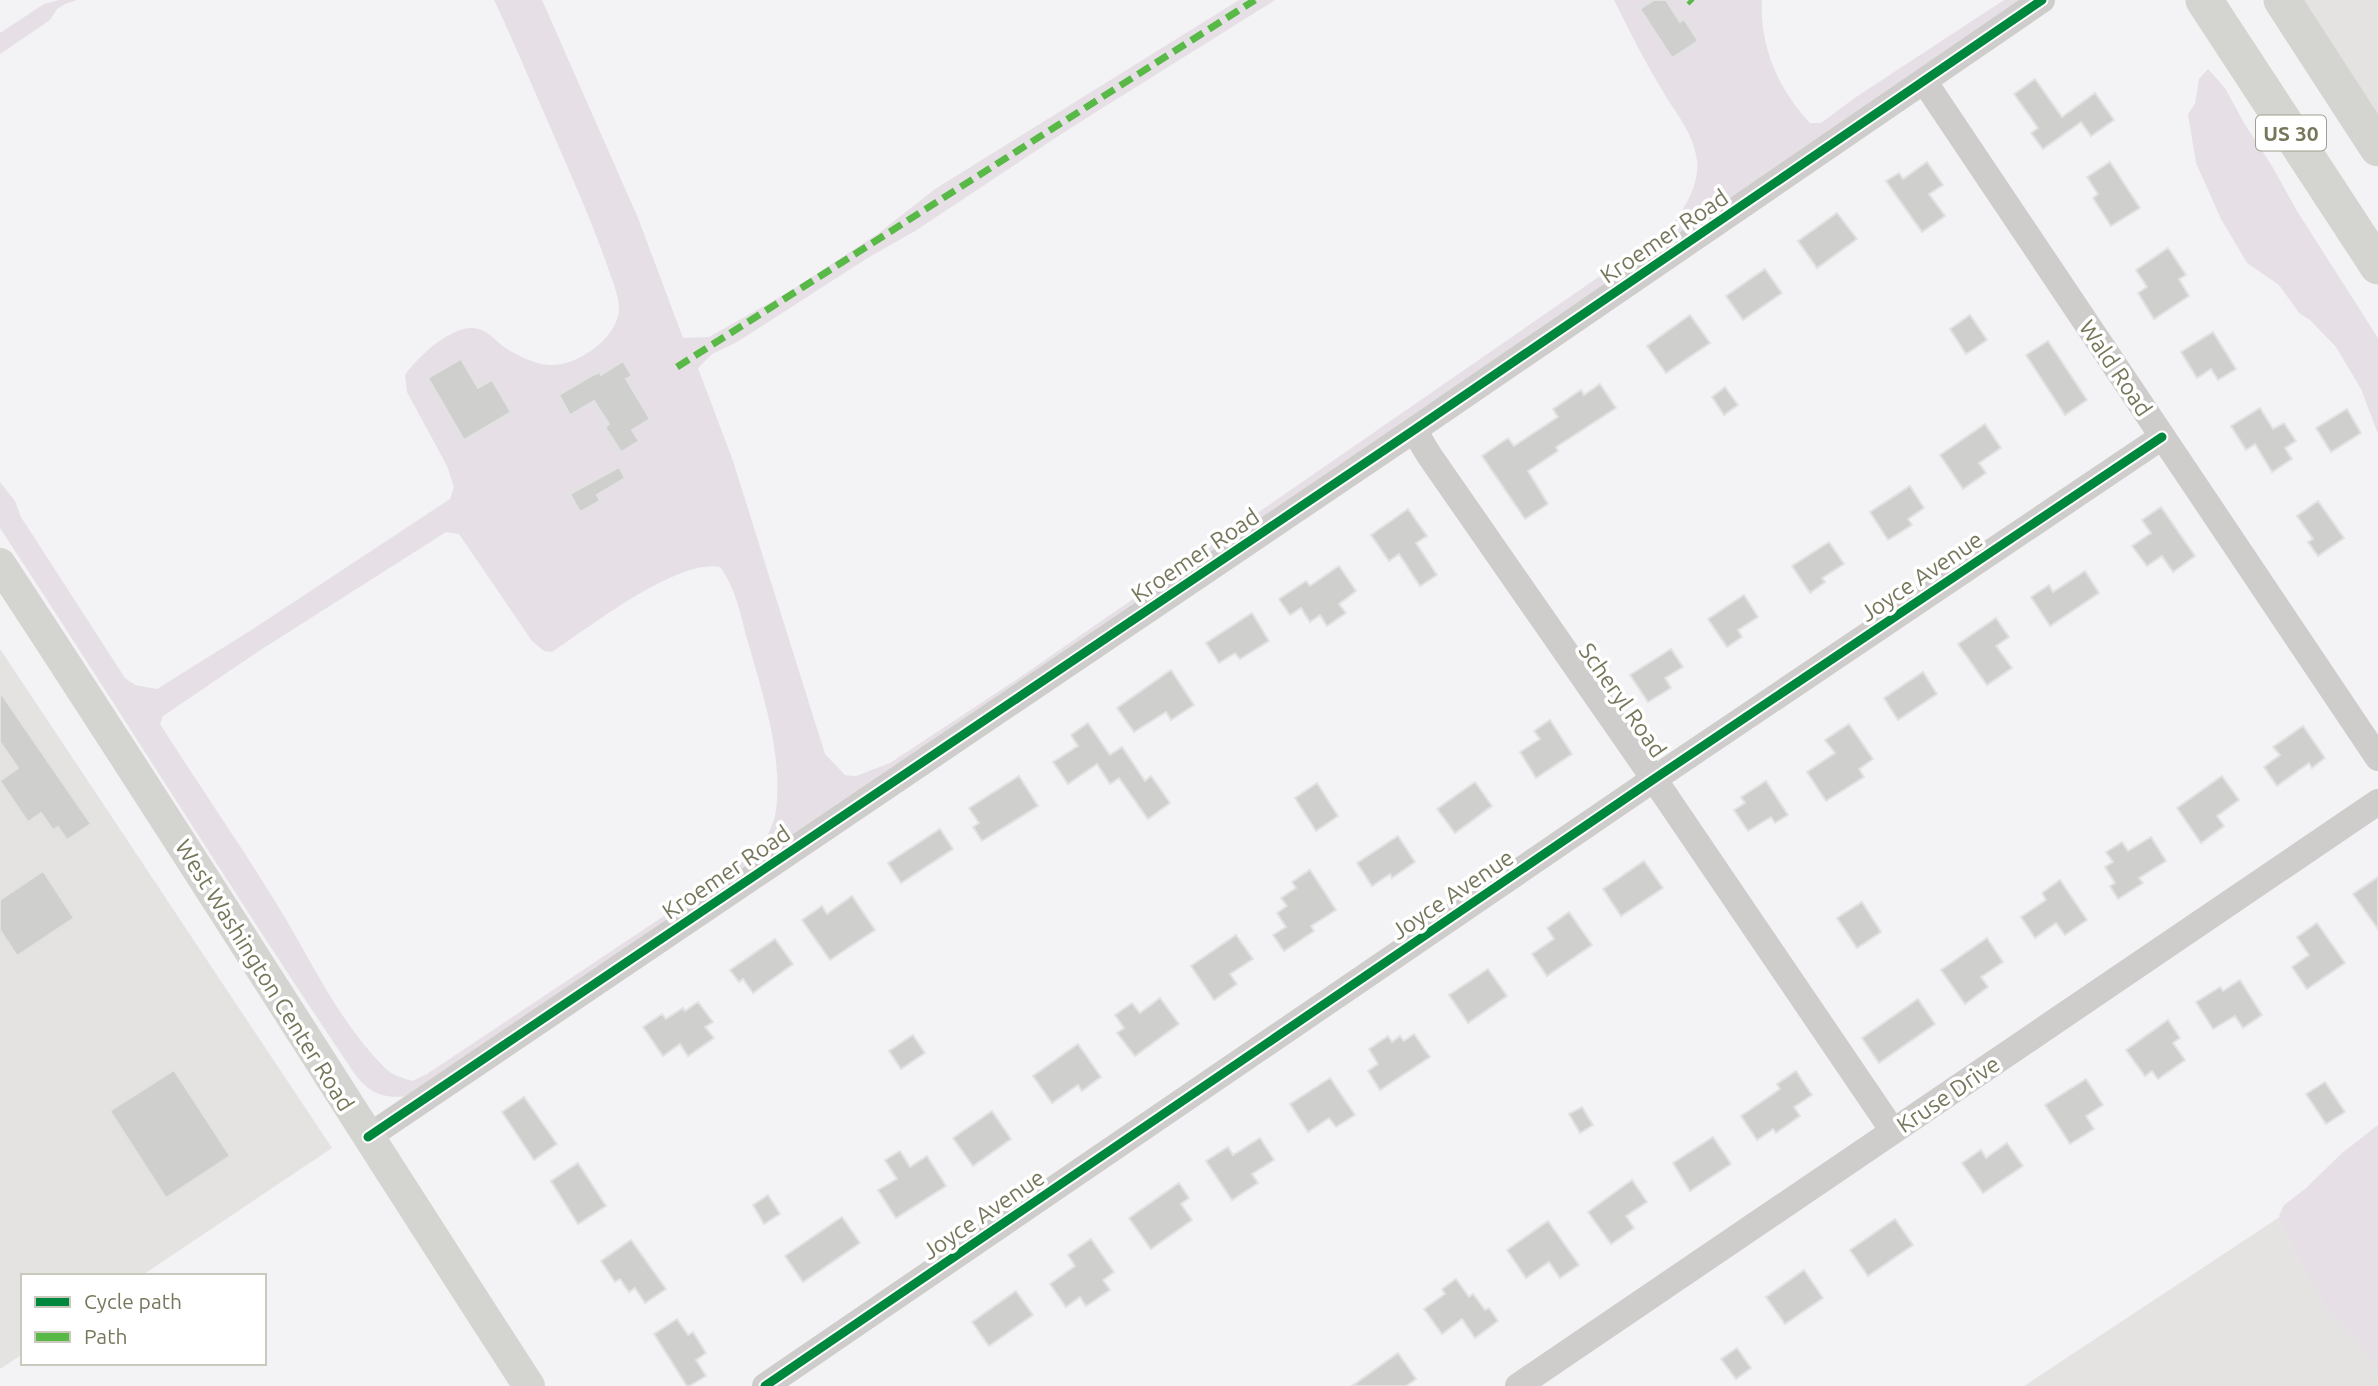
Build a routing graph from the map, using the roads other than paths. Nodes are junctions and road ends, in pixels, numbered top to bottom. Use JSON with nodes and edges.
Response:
{"nodes":[{"id":1,"x":2042,"y":0,"type":"edge"},
{"id":2,"x":2204,"y":0,"type":"edge"},
{"id":3,"x":2282,"y":0,"type":"edge"},
{"id":4,"x":1924,"y":81,"type":"junction"},
{"id":5,"x":2378,"y":148,"type":"edge"},
{"id":6,"x":2378,"y":266,"type":"edge"},
{"id":7,"x":1414,"y":430,"type":"junction"},
{"id":8,"x":2162,"y":437,"type":"junction"},
{"id":9,"x":0,"y":564,"type":"edge"},
{"id":10,"x":2378,"y":758,"type":"edge"},
{"id":11,"x":1654,"y":779,"type":"junction"},
{"id":12,"x":2378,"y":802,"type":"edge"},
{"id":13,"x":1893,"y":1131,"type":"junction"},
{"id":14,"x":368,"y":1137,"type":"junction"},
{"id":15,"x":529,"y":1386,"type":"edge"},
{"id":16,"x":765,"y":1386,"type":"edge"},
{"id":17,"x":1518,"y":1386,"type":"edge"}],
"edges":[{"from":1,"to":4,"type":"street","name":"Kroemer Road"},
{"from":2,"to":6,"type":"highway","number":"US 30"},
{"from":3,"to":5,"type":"highway","number":"US 30"},
{"from":4,"to":7,"type":"street","name":"Kroemer Road"},
{"from":4,"to":8,"type":"street","name":"Wald Road"},
{"from":7,"to":11,"type":"street","name":"Scheryl Road"},
{"from":7,"to":14,"type":"street","name":"Kroemer Road"},
{"from":8,"to":10,"type":"street","name":"Wald Road"},
{"from":8,"to":11,"type":"street","name":"Joyce Avenue"},
{"from":9,"to":14,"type":"main road","name":"West Washington Center Road"},
{"from":11,"to":13,"type":"street","name":"Scheryl Road"},
{"from":11,"to":16,"type":"street","name":"Joyce Avenue"},
{"from":12,"to":13,"type":"street","name":"Kruse Drive"},
{"from":13,"to":17,"type":"street","name":"Kruse Drive"},
{"from":14,"to":15,"type":"main road","name":"West Washington Center Road"}]}
